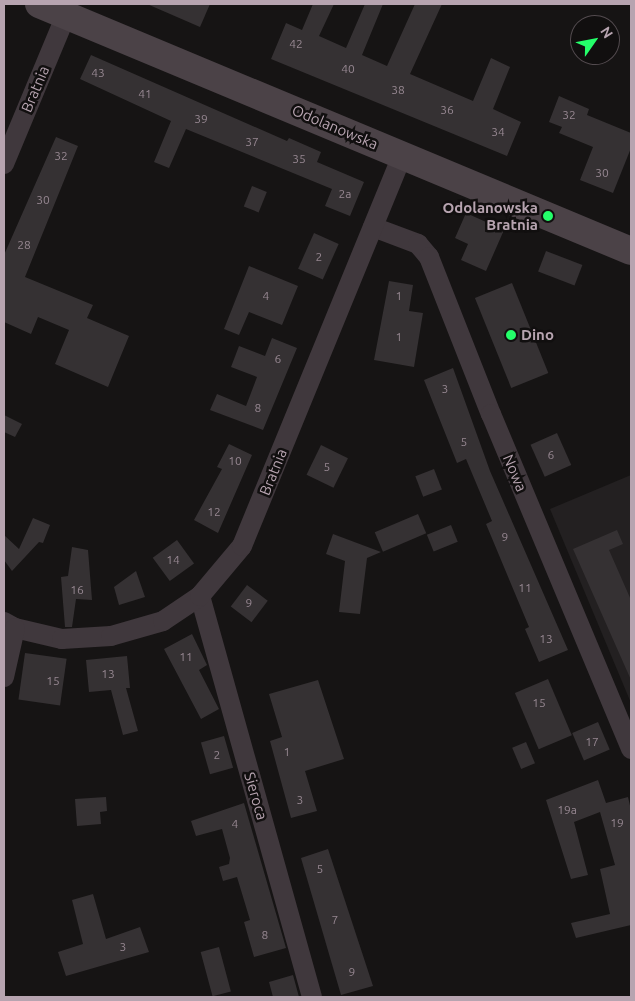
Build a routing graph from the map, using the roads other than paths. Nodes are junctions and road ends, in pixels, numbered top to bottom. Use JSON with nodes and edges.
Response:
{"nodes":[{"id":1,"x":39,"y":4,"type":"edge"},
{"id":2,"x":66,"y":15,"type":"junction"},
{"id":3,"x":402,"y":155,"type":"junction"},
{"id":4,"x":4,"y":164,"type":"edge"},
{"id":5,"x":373,"y":226,"type":"junction"},
{"id":6,"x":631,"y":251,"type":"edge"},
{"id":7,"x":200,"y":596,"type":"junction"},
{"id":8,"x":9,"y":625,"type":"edge"},
{"id":9,"x":4,"y":677,"type":"edge"},
{"id":10,"x":631,"y":748,"type":"edge"},
{"id":11,"x":312,"y":997,"type":"edge"}],
"edges":[{"from":1,"to":2,"type":"main road","name":"Odolanowska"},
{"from":2,"to":3,"type":"main road","name":"Odolanowska"},
{"from":2,"to":4,"type":"street","name":"Bratnia"},
{"from":3,"to":5,"type":"street","name":"Bratnia"},
{"from":3,"to":6,"type":"main road","name":"Odolanowska"},
{"from":5,"to":7,"type":"street","name":"Bratnia"},
{"from":5,"to":10,"type":"street","name":"Nowa"},
{"from":7,"to":8,"type":"street","name":"Bratnia"},
{"from":7,"to":11,"type":"street","name":"Sieroca"},
{"from":8,"to":9,"type":"street","name":"Bratnia"}]}
